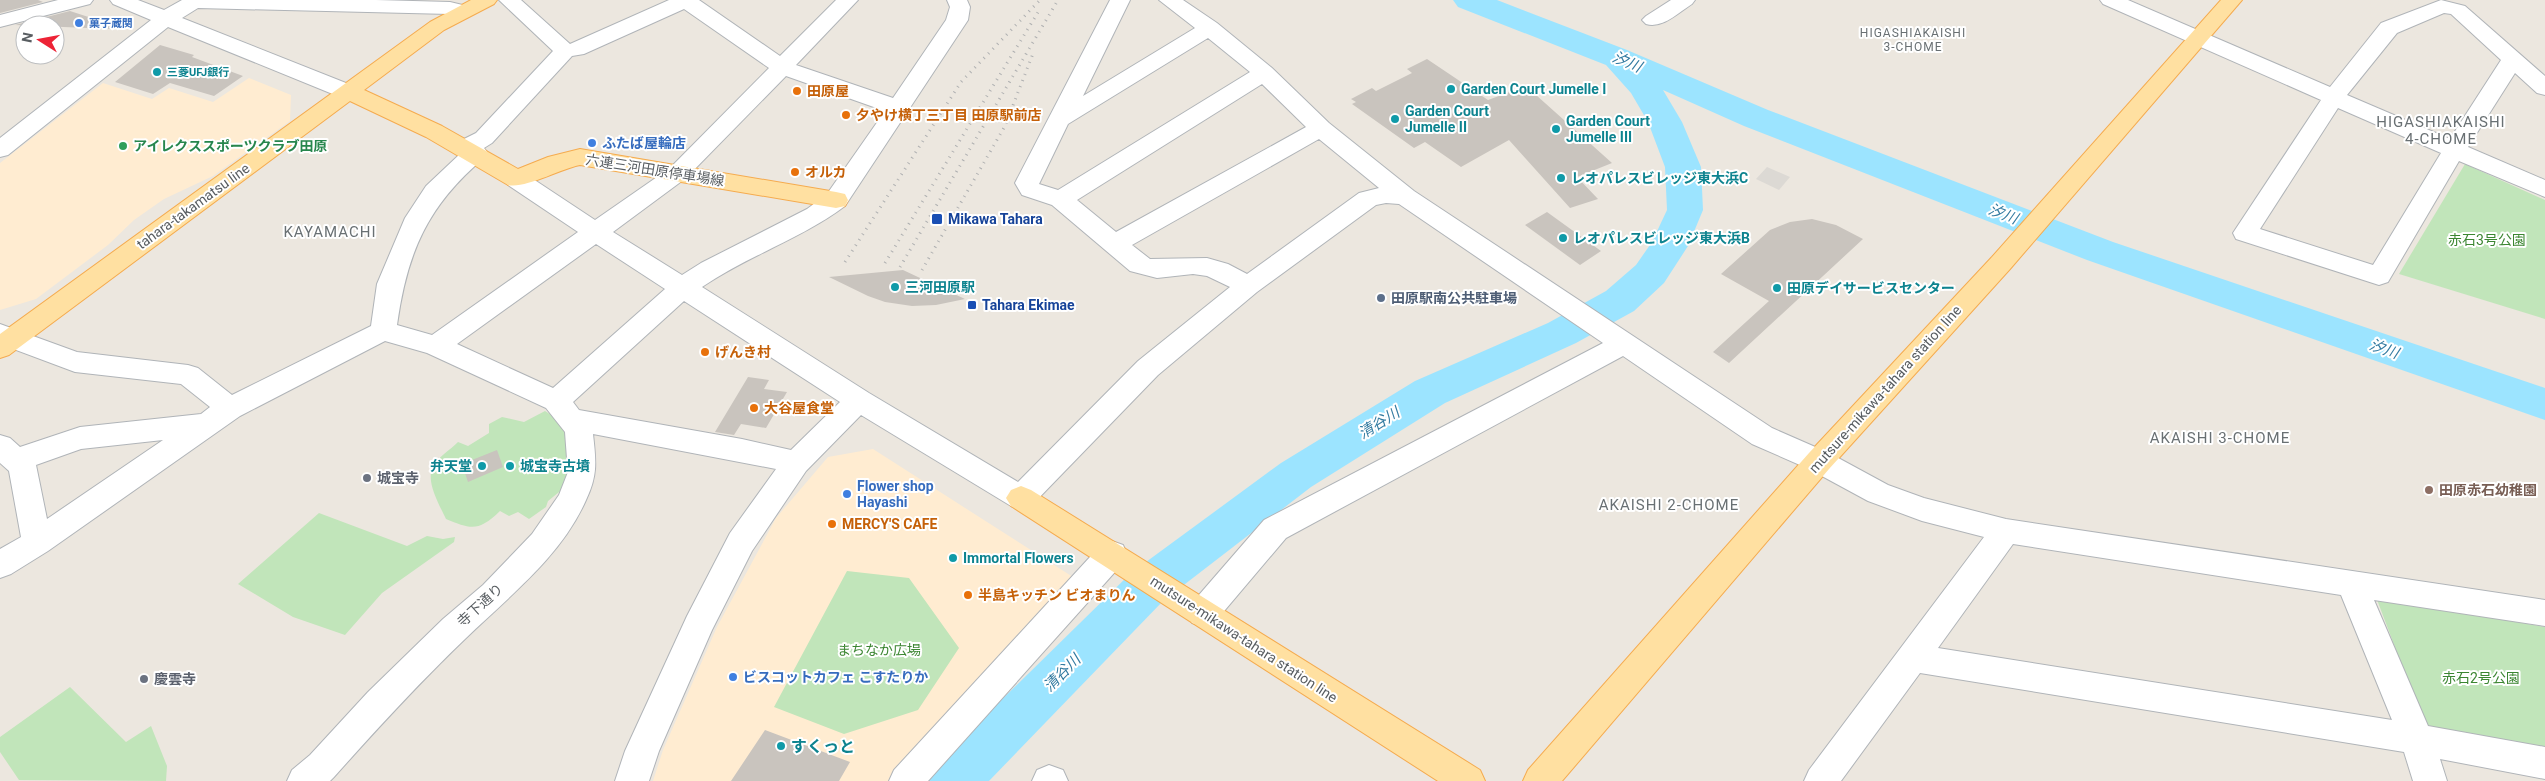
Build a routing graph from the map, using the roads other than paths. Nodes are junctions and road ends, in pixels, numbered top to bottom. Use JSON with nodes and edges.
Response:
{"nodes":[{"id":1,"x":83,"y":0,"type":"edge"},
{"id":2,"x":120,"y":0,"type":"edge"},
{"id":3,"x":487,"y":0,"type":"edge"},
{"id":4,"x":510,"y":0,"type":"edge"},
{"id":5,"x":686,"y":0,"type":"edge"},
{"id":6,"x":848,"y":0,"type":"edge"},
{"id":7,"x":957,"y":0,"type":"edge"},
{"id":8,"x":1120,"y":0,"type":"edge"},
{"id":9,"x":1169,"y":0,"type":"edge"},
{"id":10,"x":1685,"y":0,"type":"edge"},
{"id":11,"x":2110,"y":0,"type":"edge"},
{"id":12,"x":2232,"y":0,"type":"edge"},
{"id":13,"x":195,"y":1,"type":"edge"},
{"id":14,"x":464,"y":11,"type":"junction"},
{"id":15,"x":165,"y":19,"type":"junction"},
{"id":16,"x":1652,"y":20,"type":"dead end"},
{"id":17,"x":0,"y":22,"type":"edge"},
{"id":18,"x":1209,"y":28,"type":"junction"},
{"id":19,"x":2199,"y":40,"type":"junction"},
{"id":20,"x":566,"y":51,"type":"junction"},
{"id":21,"x":2513,"y":59,"type":"junction"},
{"id":22,"x":783,"y":68,"type":"junction"},
{"id":23,"x":1264,"y":73,"type":"junction"},
{"id":24,"x":2545,"y":88,"type":"edge"},
{"id":25,"x":348,"y":92,"type":"junction"},
{"id":26,"x":2333,"y":98,"type":"junction"},
{"id":27,"x":899,"y":108,"type":"junction"},
{"id":28,"x":1060,"y":120,"type":"junction"},
{"id":29,"x":1321,"y":128,"type":"junction"},
{"id":30,"x":0,"y":150,"type":"edge"},
{"id":31,"x":471,"y":150,"type":"junction"},
{"id":32,"x":2454,"y":150,"type":"junction"},
{"id":33,"x":678,"y":173,"type":"junction"},
{"id":34,"x":516,"y":179,"type":"junction"},
{"id":35,"x":2545,"y":189,"type":"edge"},
{"id":36,"x":1405,"y":197,"type":"junction"},
{"id":37,"x":836,"y":200,"type":"junction"},
{"id":38,"x":1061,"y":200,"type":"junction"},
{"id":39,"x":595,"y":232,"type":"junction"},
{"id":40,"x":1114,"y":244,"type":"junction"},
{"id":41,"x":1248,"y":286,"type":"junction"},
{"id":42,"x":684,"y":288,"type":"junction"},
{"id":43,"x":382,"y":331,"type":"junction"},
{"id":44,"x":4,"y":340,"type":"edge"},
{"id":45,"x":1625,"y":343,"type":"junction"},
{"id":46,"x":436,"y":346,"type":"junction"},
{"id":47,"x":860,"y":400,"type":"junction"},
{"id":48,"x":230,"y":408,"type":"junction"},
{"id":49,"x":563,"y":410,"type":"junction"},
{"id":50,"x":207,"y":424,"type":"junction"},
{"id":51,"x":8,"y":453,"type":"edge"},
{"id":52,"x":1819,"y":461,"type":"junction"},
{"id":53,"x":796,"y":463,"type":"junction"},
{"id":54,"x":1020,"y":498,"type":"junction"},
{"id":55,"x":2006,"y":531,"type":"junction"},
{"id":56,"x":37,"y":542,"type":"junction"},
{"id":57,"x":1120,"y":559,"type":"junction"},
{"id":58,"x":0,"y":565,"type":"edge"},
{"id":59,"x":2352,"y":585,"type":"junction"},
{"id":60,"x":1197,"y":610,"type":"junction"},
{"id":61,"x":2545,"y":613,"type":"edge"},
{"id":62,"x":1913,"y":658,"type":"junction"},
{"id":63,"x":2416,"y":739,"type":"junction"},
{"id":64,"x":2545,"y":763,"type":"edge"},
{"id":65,"x":304,"y":781,"type":"edge"},
{"id":66,"x":632,"y":781,"type":"edge"},
{"id":67,"x":906,"y":781,"type":"edge"},
{"id":68,"x":1468,"y":781,"type":"edge"},
{"id":69,"x":1540,"y":781,"type":"edge"},
{"id":70,"x":1820,"y":781,"type":"edge"},
{"id":71,"x":2430,"y":781,"type":"edge"}],
"edges":[{"from":1,"to":17,"type":"street"},
{"from":2,"to":15,"type":"street"},
{"from":3,"to":14,"type":"main road","name":"tahara-takamatsu line"},
{"from":4,"to":20,"type":"street"},
{"from":5,"to":20,"type":"street"},
{"from":5,"to":22,"type":"street"},
{"from":6,"to":22,"type":"street"},
{"from":7,"to":27,"type":"street"},
{"from":8,"to":28,"type":"street"},
{"from":9,"to":18,"type":"street"},
{"from":10,"to":16,"type":"street"},
{"from":11,"to":19,"type":"street"},
{"from":12,"to":19,"type":"main road","name":"mutsure-mikawa-tahara station line"},
{"from":13,"to":14,"type":"street"},
{"from":13,"to":15,"type":"street"},
{"from":14,"to":25,"type":"main road","name":"tahara-takamatsu line"},
{"from":15,"to":25,"type":"street"},
{"from":15,"to":30,"type":"street"},
{"from":18,"to":23,"type":"street"},
{"from":18,"to":28,"type":"street"},
{"from":19,"to":26,"type":"street"},
{"from":19,"to":52,"type":"main road","name":"mutsure-mikawa-tahara station line"},
{"from":20,"to":31,"type":"street"},
{"from":21,"to":24,"type":"street"},
{"from":21,"to":26,"type":"street"},
{"from":21,"to":32,"type":"street"},
{"from":22,"to":27,"type":"street"},
{"from":22,"to":33,"type":"street"},
{"from":23,"to":29,"type":"street"},
{"from":23,"to":38,"type":"street"},
{"from":25,"to":31,"type":"main road"},
{"from":25,"to":44,"type":"main road","name":"tahara-takamatsu line"},
{"from":26,"to":32,"type":"street"},
{"from":26,"to":32,"type":"street"},
{"from":27,"to":37,"type":"street"},
{"from":28,"to":38,"type":"street"},
{"from":29,"to":36,"type":"street"},
{"from":29,"to":40,"type":"street"},
{"from":31,"to":34,"type":"main road"},
{"from":31,"to":43,"type":"street"},
{"from":32,"to":35,"type":"street"},
{"from":33,"to":34,"type":"main road","name":"六連三河田原停車場線"},
{"from":33,"to":37,"type":"main road","name":"六連三河田原停車場線"},
{"from":33,"to":39,"type":"street"},
{"from":34,"to":39,"type":"street"},
{"from":36,"to":41,"type":"street"},
{"from":36,"to":45,"type":"street"},
{"from":37,"to":42,"type":"street"},
{"from":38,"to":40,"type":"street"},
{"from":39,"to":42,"type":"street"},
{"from":39,"to":46,"type":"street"},
{"from":40,"to":41,"type":"street"},
{"from":41,"to":54,"type":"street"},
{"from":42,"to":47,"type":"street"},
{"from":42,"to":49,"type":"street"},
{"from":43,"to":46,"type":"street"},
{"from":43,"to":48,"type":"street"},
{"from":44,"to":48,"type":"street"},
{"from":45,"to":52,"type":"street"},
{"from":45,"to":60,"type":"street"},
{"from":46,"to":49,"type":"street"},
{"from":47,"to":53,"type":"street"},
{"from":47,"to":54,"type":"street"},
{"from":48,"to":50,"type":"street"},
{"from":49,"to":53,"type":"street"},
{"from":49,"to":65,"type":"street","name":"寺下通り"},
{"from":50,"to":51,"type":"street"},
{"from":50,"to":56,"type":"street"},
{"from":51,"to":56,"type":"street"},
{"from":52,"to":55,"type":"street"},
{"from":52,"to":69,"type":"main road","name":"mutsure-mikawa-tahara station line"},
{"from":53,"to":66,"type":"street"},
{"from":54,"to":57,"type":"main road","name":"mutsure-mikawa-tahara station line"},
{"from":55,"to":59,"type":"street"},
{"from":55,"to":62,"type":"street"},
{"from":56,"to":58,"type":"street"},
{"from":57,"to":60,"type":"main road","name":"mutsure-mikawa-tahara station line"},
{"from":57,"to":67,"type":"street"},
{"from":59,"to":61,"type":"street"},
{"from":59,"to":63,"type":"street"},
{"from":60,"to":68,"type":"main road","name":"mutsure-mikawa-tahara station line"},
{"from":62,"to":63,"type":"street"},
{"from":62,"to":70,"type":"street"},
{"from":63,"to":64,"type":"street"},
{"from":63,"to":71,"type":"street"}]}
